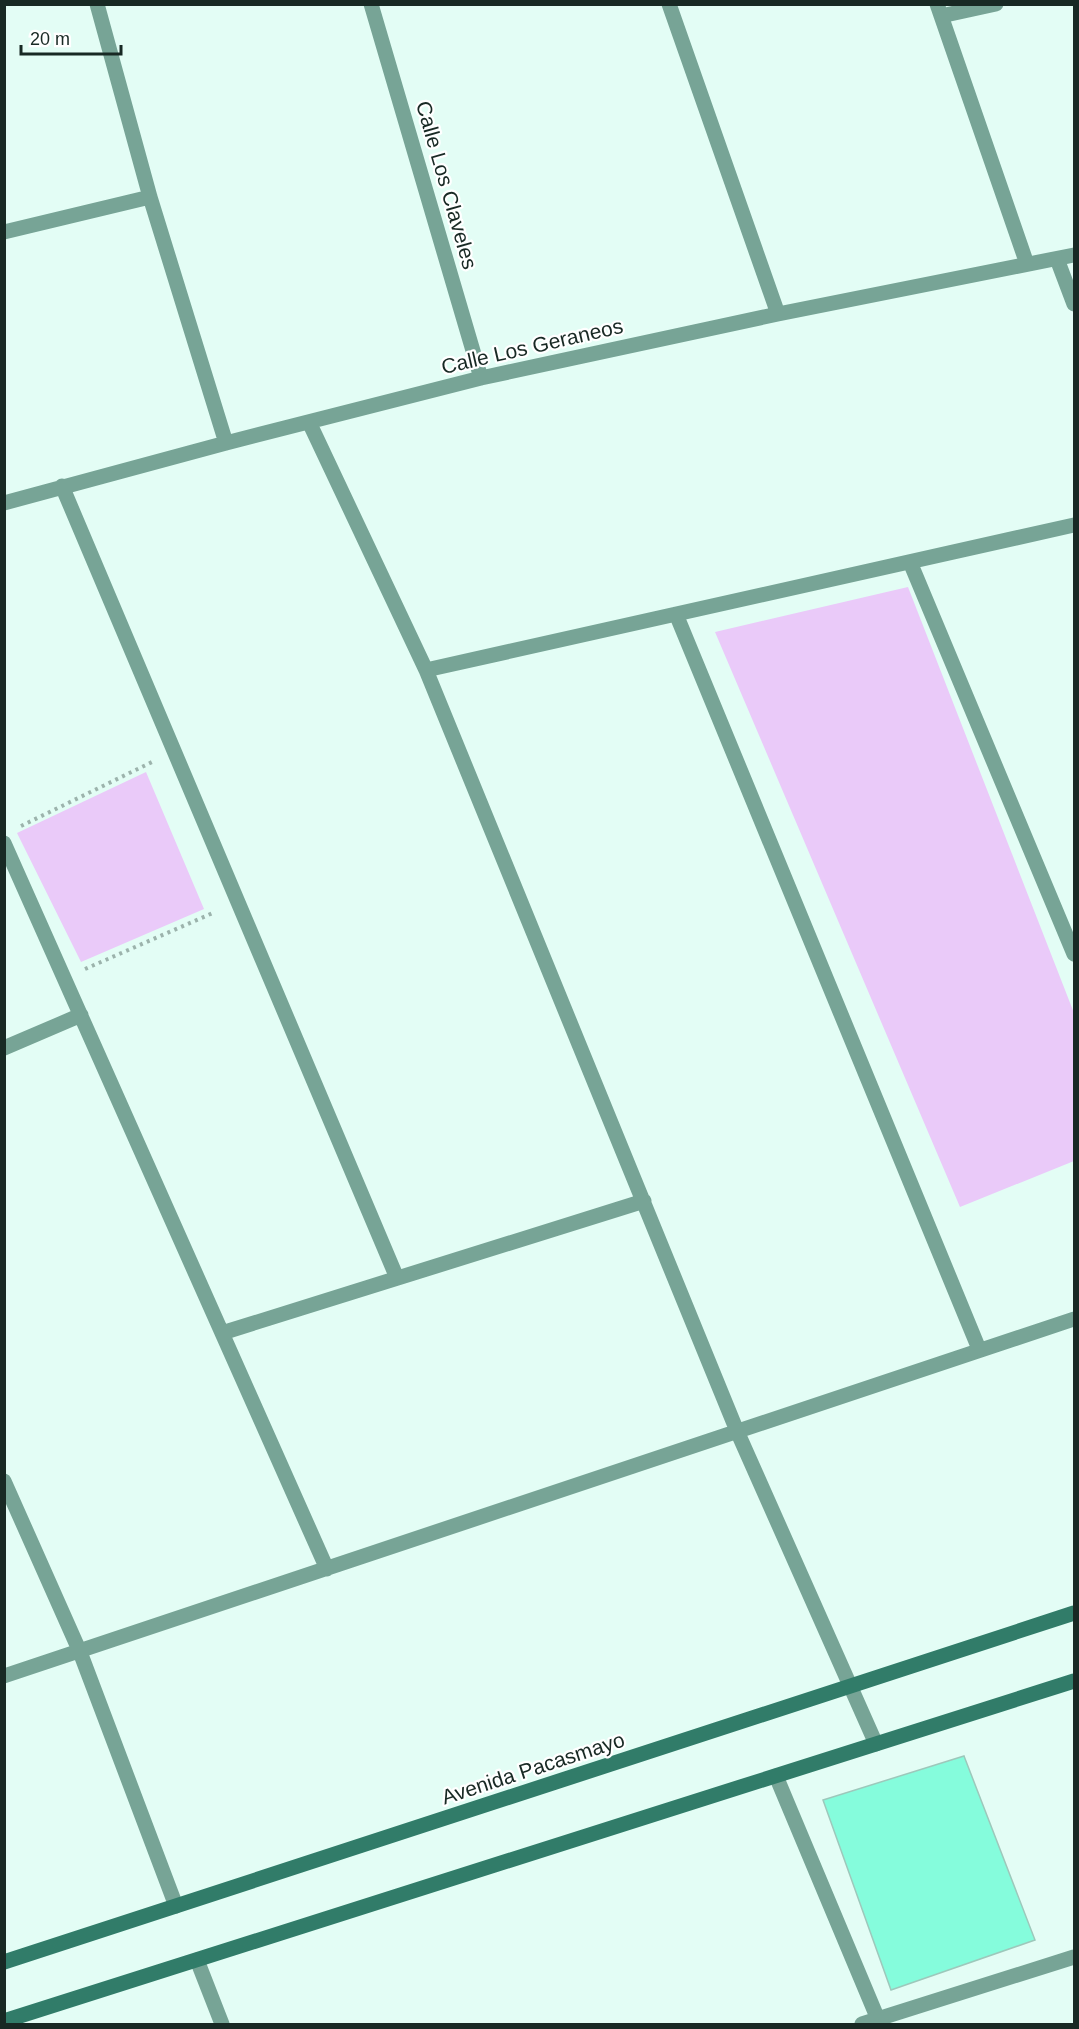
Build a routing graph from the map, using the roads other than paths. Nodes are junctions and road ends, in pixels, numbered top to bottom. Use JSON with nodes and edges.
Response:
{"nodes":[{"id":1,"x":97,"y":4,"type":"edge"},
{"id":2,"x":371,"y":4,"type":"edge"},
{"id":3,"x":669,"y":4,"type":"edge"},
{"id":4,"x":996,"y":4,"type":"edge"},
{"id":5,"x":939,"y":10,"type":"edge"},
{"id":6,"x":150,"y":197,"type":"junction"},
{"id":7,"x":4,"y":232,"type":"edge"},
{"id":8,"x":1074,"y":255,"type":"edge"},
{"id":9,"x":1057,"y":259,"type":"junction"},
{"id":10,"x":1027,"y":264,"type":"junction"},
{"id":11,"x":1074,"y":304,"type":"edge"},
{"id":12,"x":778,"y":314,"type":"junction"},
{"id":13,"x":481,"y":378,"type":"junction"},
{"id":14,"x":309,"y":422,"type":"junction"},
{"id":15,"x":226,"y":443,"type":"junction"},
{"id":16,"x":62,"y":486,"type":"junction"},
{"id":17,"x":4,"y":503,"type":"edge"},
{"id":18,"x":1074,"y":525,"type":"edge"},
{"id":19,"x":910,"y":561,"type":"junction"},
{"id":20,"x":676,"y":614,"type":"junction"},
{"id":21,"x":426,"y":670,"type":"junction"},
{"id":22,"x":4,"y":843,"type":"edge"},
{"id":23,"x":1074,"y":954,"type":"edge"},
{"id":24,"x":81,"y":1015,"type":"junction"},
{"id":25,"x":4,"y":1048,"type":"edge"},
{"id":26,"x":644,"y":1201,"type":"junction"},
{"id":27,"x":397,"y":1278,"type":"junction"},
{"id":28,"x":1074,"y":1318,"type":"edge"},
{"id":29,"x":222,"y":1333,"type":"junction"},
{"id":30,"x":979,"y":1349,"type":"junction"},
{"id":31,"x":737,"y":1431,"type":"junction"},
{"id":32,"x":4,"y":1481,"type":"edge"},
{"id":33,"x":327,"y":1569,"type":"junction"},
{"id":34,"x":1074,"y":1612,"type":"edge"},
{"id":35,"x":80,"y":1652,"type":"junction"},
{"id":36,"x":4,"y":1676,"type":"edge"},
{"id":37,"x":1074,"y":1681,"type":"edge"},
{"id":38,"x":851,"y":1686,"type":"junction"},
{"id":39,"x":876,"y":1744,"type":"junction"},
{"id":40,"x":776,"y":1776,"type":"junction"},
{"id":41,"x":176,"y":1906,"type":"junction"},
{"id":42,"x":1074,"y":1957,"type":"edge"},
{"id":43,"x":197,"y":1960,"type":"junction"},
{"id":44,"x":4,"y":1962,"type":"edge"},
{"id":45,"x":4,"y":2021,"type":"edge"},
{"id":46,"x":879,"y":2022,"type":"edge"},
{"id":47,"x":222,"y":2025,"type":"edge"},
{"id":48,"x":862,"y":2025,"type":"edge"}],
"edges":[{"from":1,"to":6,"type":"street"},
{"from":2,"to":13,"type":"street","name":"Calle Los Claveles"},
{"from":3,"to":12,"type":"street"},
{"from":4,"to":5,"type":"street"},
{"from":5,"to":10,"type":"street"},
{"from":6,"to":7,"type":"street"},
{"from":6,"to":15,"type":"street"},
{"from":8,"to":9,"type":"street","name":"Calle Los Geraneos"},
{"from":9,"to":10,"type":"street","name":"Calle Los Geraneos"},
{"from":9,"to":11,"type":"street"},
{"from":10,"to":12,"type":"street","name":"Calle Los Geraneos"},
{"from":12,"to":13,"type":"street","name":"Calle Los Geraneos"},
{"from":13,"to":14,"type":"street","name":"Calle Los Geraneos"},
{"from":14,"to":15,"type":"street","name":"Calle Los Geraneos"},
{"from":14,"to":21,"type":"street"},
{"from":15,"to":16,"type":"street","name":"Calle Los Geraneos"},
{"from":16,"to":17,"type":"street","name":"Calle Los Geraneos"},
{"from":16,"to":27,"type":"street"},
{"from":18,"to":19,"type":"street"},
{"from":19,"to":20,"type":"street"},
{"from":19,"to":23,"type":"street"},
{"from":20,"to":21,"type":"street"},
{"from":20,"to":30,"type":"street"},
{"from":21,"to":26,"type":"street"},
{"from":22,"to":24,"type":"street"},
{"from":24,"to":25,"type":"street"},
{"from":24,"to":29,"type":"street"},
{"from":26,"to":27,"type":"street"},
{"from":26,"to":31,"type":"street"},
{"from":27,"to":29,"type":"street"},
{"from":28,"to":30,"type":"street"},
{"from":29,"to":33,"type":"street"},
{"from":30,"to":31,"type":"street"},
{"from":31,"to":33,"type":"street"},
{"from":31,"to":38,"type":"street"},
{"from":32,"to":35,"type":"street"},
{"from":33,"to":35,"type":"street"},
{"from":34,"to":38,"type":"main road","name":"Avenida Pacasmayo"},
{"from":35,"to":36,"type":"street"},
{"from":35,"to":41,"type":"street"},
{"from":37,"to":39,"type":"main road"},
{"from":38,"to":39,"type":"street"},
{"from":38,"to":41,"type":"main road","name":"Avenida Pacasmayo"},
{"from":39,"to":40,"type":"main road"},
{"from":40,"to":43,"type":"main road"},
{"from":40,"to":46,"type":"street"},
{"from":41,"to":44,"type":"main road","name":"Avenida Pacasmayo"},
{"from":42,"to":46,"type":"street"},
{"from":43,"to":45,"type":"main road"},
{"from":43,"to":47,"type":"street"},
{"from":46,"to":48,"type":"street"}]}
